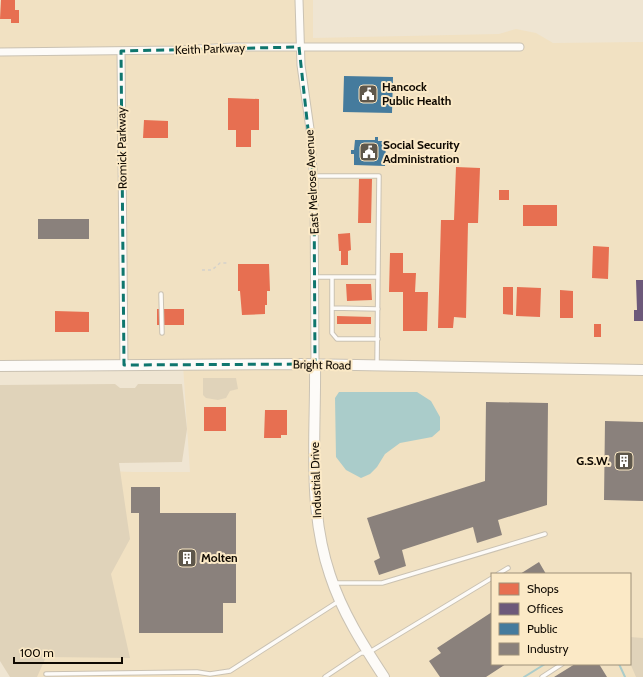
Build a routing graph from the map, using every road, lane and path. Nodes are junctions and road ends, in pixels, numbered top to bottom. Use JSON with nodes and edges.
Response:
{"nodes":[{"id":1,"x":299,"y":0,"type":"edge"},
{"id":2,"x":299,"y":47,"type":"junction"},
{"id":3,"x":520,"y":47,"type":"dead end"},
{"id":4,"x":121,"y":51,"type":"junction"},
{"id":5,"x":0,"y":52,"type":"edge"},
{"id":6,"x":314,"y":176,"type":"junction"},
{"id":7,"x":228,"y":263,"type":"dead end"},
{"id":8,"x":202,"y":270,"type":"dead end"},
{"id":9,"x":315,"y":277,"type":"junction"},
{"id":10,"x":332,"y":277,"type":"junction"},
{"id":11,"x":378,"y":278,"type":"junction"},
{"id":12,"x":161,"y":294,"type":"dead end"},
{"id":13,"x":332,"y":308,"type":"junction"},
{"id":14,"x":378,"y":309,"type":"junction"},
{"id":15,"x":162,"y":333,"type":"dead end"},
{"id":16,"x":378,"y":338,"type":"junction"},
{"id":17,"x":316,"y":364,"type":"junction"},
{"id":18,"x":377,"y":365,"type":"junction"},
{"id":19,"x":0,"y":366,"type":"edge"},
{"id":20,"x":124,"y":366,"type":"junction"},
{"id":21,"x":643,"y":370,"type":"edge"},
{"id":22,"x":545,"y":534,"type":"dead end"},
{"id":23,"x":508,"y":568,"type":"dead end"},
{"id":24,"x":500,"y":573,"type":"edge"},
{"id":25,"x":491,"y":579,"type":"edge"},
{"id":26,"x":333,"y":583,"type":"junction"},
{"id":27,"x":340,"y":601,"type":"junction"},
{"id":28,"x":368,"y":653,"type":"junction"},
{"id":29,"x":560,"y":665,"type":"edge"},
{"id":30,"x":46,"y":674,"type":"dead end"},
{"id":31,"x":325,"y":677,"type":"edge"},
{"id":32,"x":384,"y":677,"type":"edge"},
{"id":33,"x":542,"y":677,"type":"edge"}],
"edges":[{"from":1,"to":2,"type":"street","name":"East Melrose Avenue"},
{"from":2,"to":3,"type":"street","name":"Keith Parkway"},
{"from":2,"to":4,"type":"street","name":"Keith Parkway"},
{"from":2,"to":6,"type":"street","name":"East Melrose Avenue"},
{"from":4,"to":5,"type":"street"},
{"from":4,"to":20,"type":"street","name":"Romick Parkway"},
{"from":6,"to":9,"type":"street","name":"East Melrose Avenue"},
{"from":6,"to":11,"type":"lane"},
{"from":7,"to":8,"type":"path"},
{"from":9,"to":10,"type":"lane"},
{"from":9,"to":17,"type":"street","name":"East Melrose Avenue"},
{"from":10,"to":11,"type":"lane"},
{"from":10,"to":13,"type":"lane"},
{"from":11,"to":14,"type":"lane"},
{"from":12,"to":15,"type":"lane"},
{"from":13,"to":14,"type":"lane"},
{"from":13,"to":16,"type":"lane"},
{"from":14,"to":16,"type":"lane"},
{"from":16,"to":18,"type":"lane"},
{"from":17,"to":18,"type":"main road","name":"Bright Road"},
{"from":17,"to":20,"type":"main road","name":"Bright Road"},
{"from":17,"to":26,"type":"main road","name":"Industrial Drive"},
{"from":18,"to":21,"type":"main road","name":"Bright Road"},
{"from":19,"to":20,"type":"main road","name":"Bright Road"},
{"from":22,"to":26,"type":"lane"},
{"from":23,"to":24,"type":"lane"},
{"from":25,"to":28,"type":"lane"},
{"from":26,"to":27,"type":"main road","name":"Industrial Drive"},
{"from":27,"to":28,"type":"main road","name":"Industrial Drive"},
{"from":27,"to":30,"type":"lane"},
{"from":28,"to":31,"type":"lane"},
{"from":28,"to":32,"type":"main road","name":"Industrial Drive"},
{"from":29,"to":33,"type":"lane"}]}
